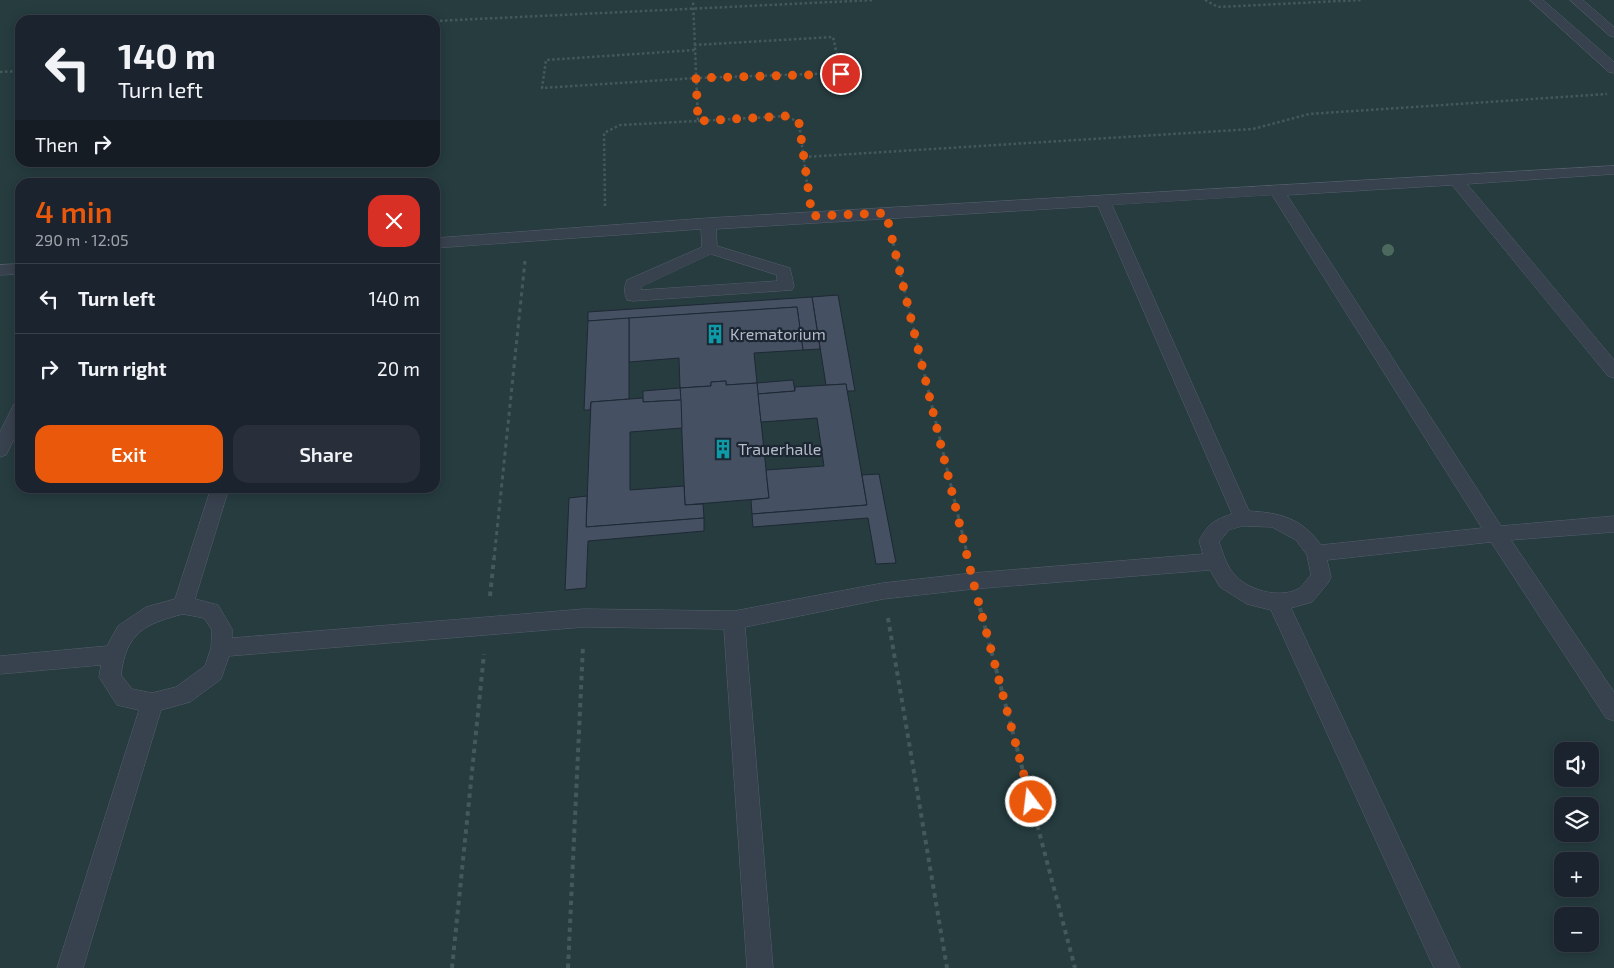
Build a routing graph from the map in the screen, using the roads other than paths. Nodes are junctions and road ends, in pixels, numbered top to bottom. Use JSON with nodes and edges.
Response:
{"nodes":[{"id":1,"x":1536,"y":0,"type":"edge"},
{"id":2,"x":1576,"y":0,"type":"edge"},
{"id":3,"x":1614,"y":33,"type":"edge"},
{"id":4,"x":1614,"y":69,"type":"edge"},
{"id":5,"x":1614,"y":170,"type":"edge"},
{"id":6,"x":1456,"y":180,"type":"junction"},
{"id":7,"x":1277,"y":191,"type":"junction"},
{"id":8,"x":1103,"y":201,"type":"junction"},
{"id":9,"x":708,"y":223,"type":"junction"},
{"id":10,"x":440,"y":243,"type":"edge"},
{"id":11,"x":710,"y":249,"type":"junction"},
{"id":12,"x":15,"y":269,"type":"edge"},
{"id":13,"x":0,"y":270,"type":"edge"},
{"id":14,"x":1614,"y":372,"type":"edge"},
{"id":15,"x":15,"y":419,"type":"edge"},
{"id":16,"x":0,"y":450,"type":"edge"},
{"id":17,"x":218,"y":493,"type":"edge"},
{"id":18,"x":1243,"y":518,"type":"junction"},
{"id":19,"x":1614,"y":524,"type":"edge"},
{"id":20,"x":1496,"y":534,"type":"junction"},
{"id":21,"x":1316,"y":553,"type":"junction"},
{"id":22,"x":1215,"y":561,"type":"junction"},
{"id":23,"x":1278,"y":602,"type":"junction"},
{"id":24,"x":183,"y":605,"type":"junction"},
{"id":25,"x":734,"y":620,"type":"junction"},
{"id":26,"x":222,"y":648,"type":"junction"},
{"id":27,"x":113,"y":655,"type":"junction"},
{"id":28,"x":0,"y":665,"type":"edge"},
{"id":29,"x":152,"y":703,"type":"junction"},
{"id":30,"x":1614,"y":711,"type":"edge"},
{"id":31,"x":70,"y":968,"type":"edge"},
{"id":32,"x":760,"y":968,"type":"edge"},
{"id":33,"x":1447,"y":968,"type":"edge"}],
"edges":[{"from":1,"to":4,"type":"lane"},
{"from":2,"to":3,"type":"lane"},
{"from":5,"to":6,"type":"lane"},
{"from":6,"to":7,"type":"lane"},
{"from":6,"to":14,"type":"lane"},
{"from":7,"to":8,"type":"lane"},
{"from":7,"to":20,"type":"lane"},
{"from":8,"to":9,"type":"lane"},
{"from":8,"to":18,"type":"lane"},
{"from":9,"to":10,"type":"lane"},
{"from":9,"to":11,"type":"lane"},
{"from":11,"to":11,"type":"lane"},
{"from":12,"to":13,"type":"lane"},
{"from":15,"to":16,"type":"lane"},
{"from":17,"to":24,"type":"lane"},
{"from":18,"to":21,"type":"lane"},
{"from":18,"to":22,"type":"lane"},
{"from":19,"to":20,"type":"lane"},
{"from":20,"to":21,"type":"lane"},
{"from":20,"to":30,"type":"lane"},
{"from":21,"to":23,"type":"lane"},
{"from":22,"to":23,"type":"lane"},
{"from":22,"to":25,"type":"lane"},
{"from":23,"to":33,"type":"lane"},
{"from":24,"to":26,"type":"lane"},
{"from":24,"to":27,"type":"lane"},
{"from":25,"to":26,"type":"lane"},
{"from":25,"to":32,"type":"lane"},
{"from":26,"to":29,"type":"lane"},
{"from":27,"to":28,"type":"lane"},
{"from":27,"to":29,"type":"lane"},
{"from":29,"to":31,"type":"lane"}]}
